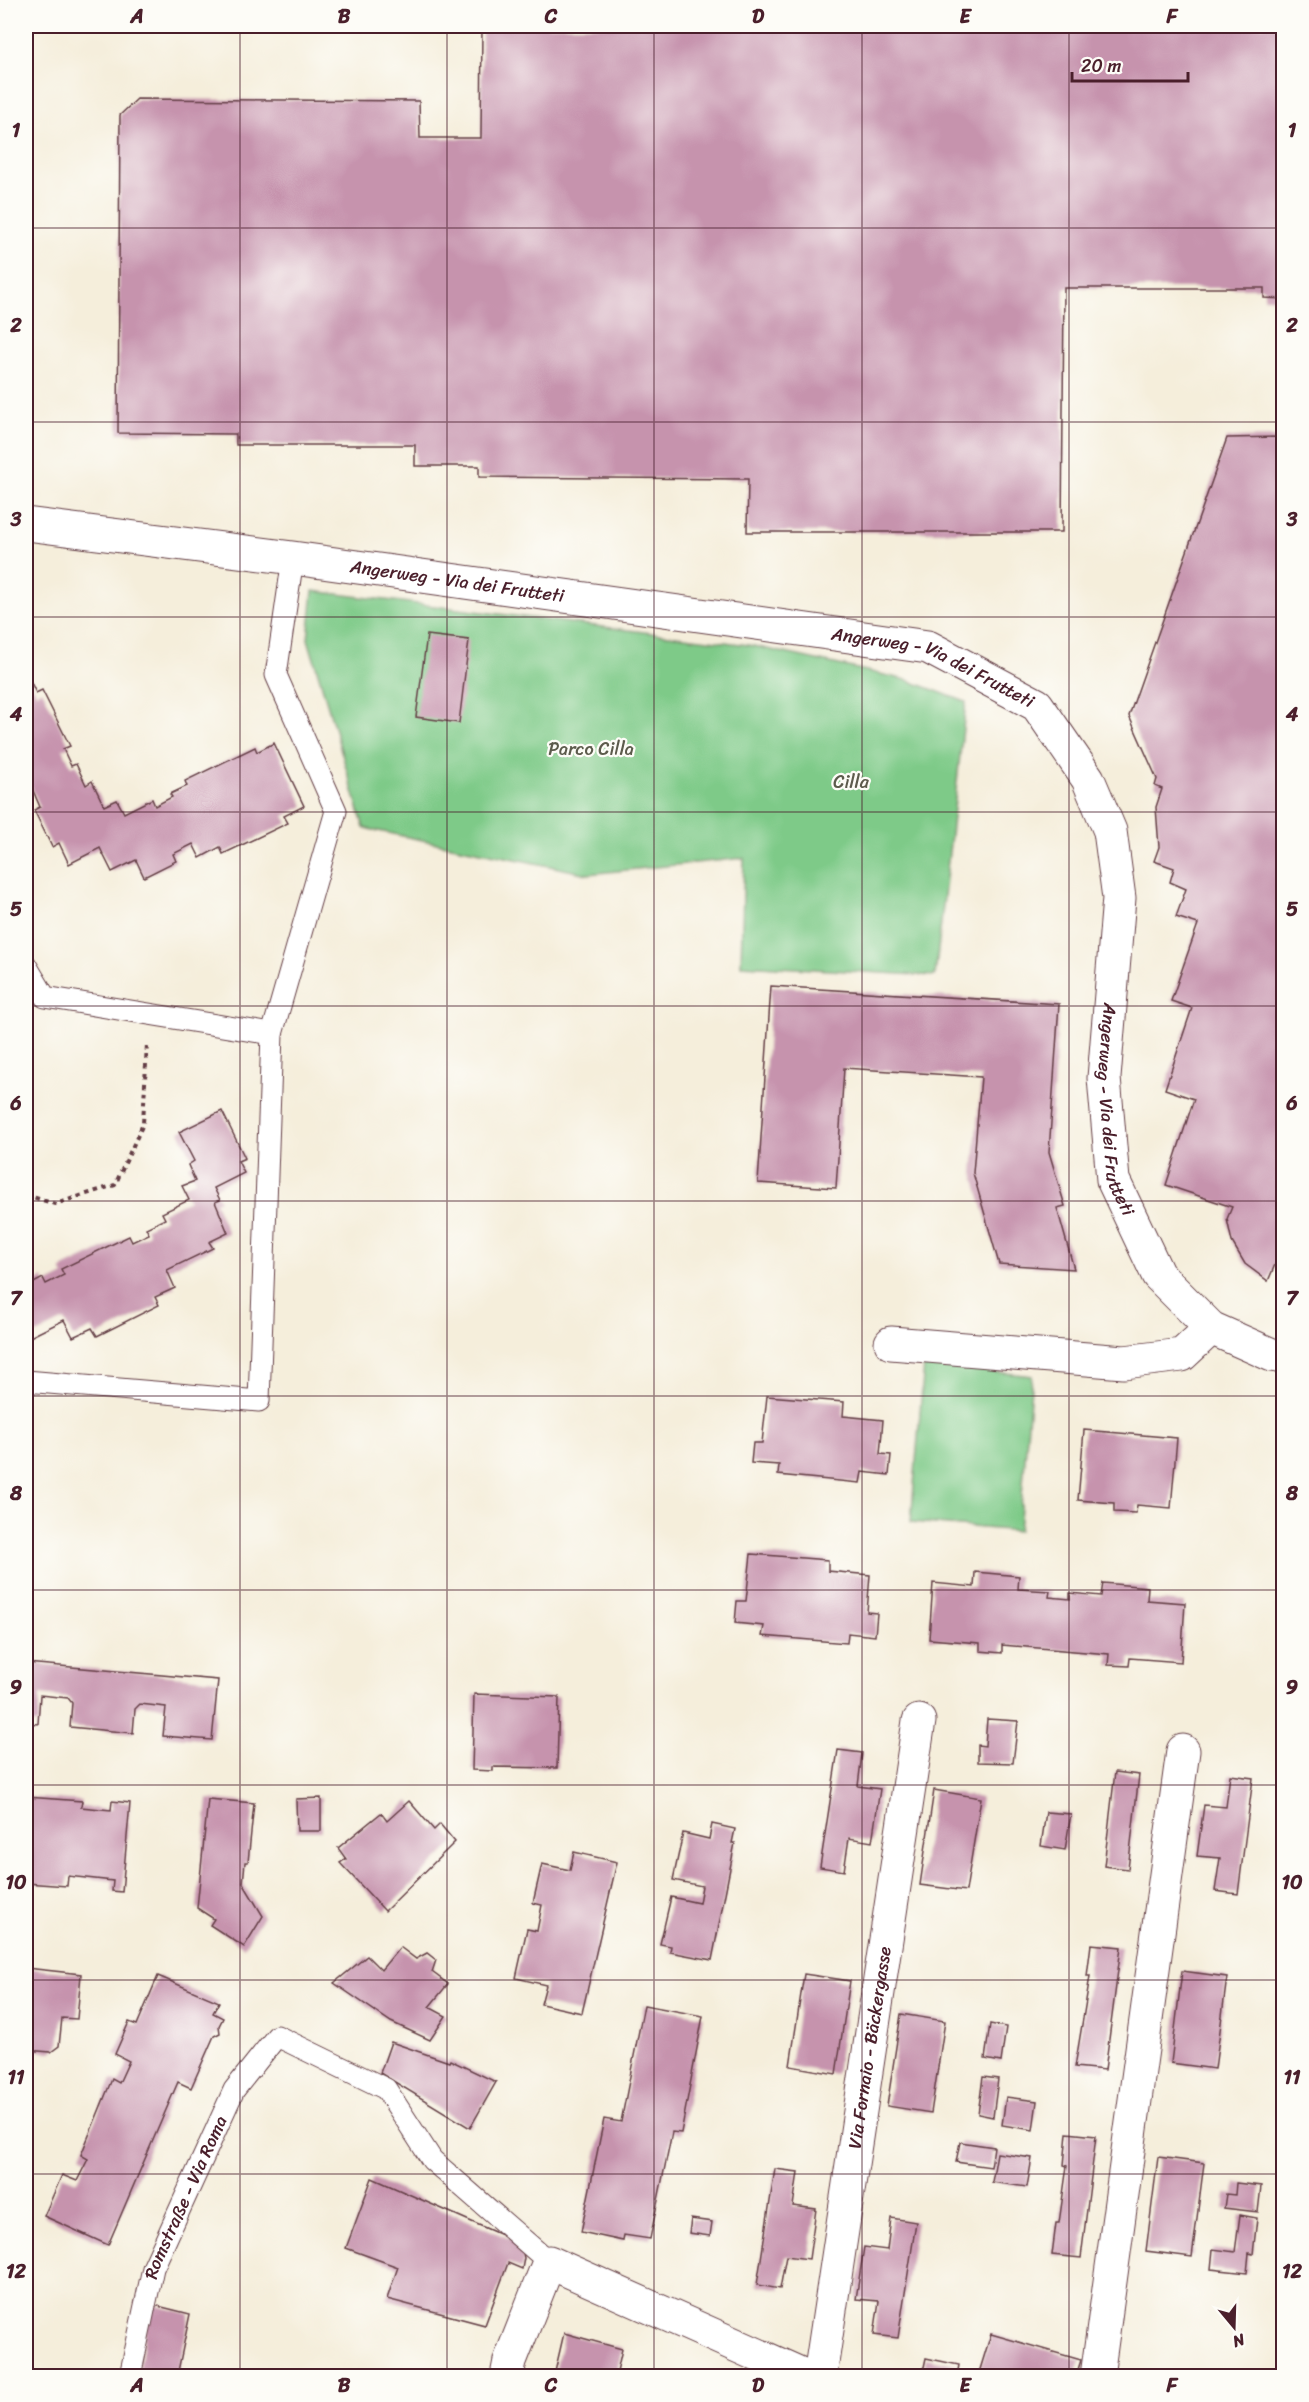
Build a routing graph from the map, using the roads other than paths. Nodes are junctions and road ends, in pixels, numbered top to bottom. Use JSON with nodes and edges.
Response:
{"nodes":[{"id":1,"x":26,"y":524,"type":"edge"},
{"id":2,"x":293,"y":558,"type":"junction"},
{"id":3,"x":26,"y":965,"type":"edge"},
{"id":4,"x":272,"y":1034,"type":"junction"},
{"id":5,"x":1211,"y":1328,"type":"junction"},
{"id":6,"x":891,"y":1343,"type":"dead end"},
{"id":7,"x":1284,"y":1357,"type":"edge"},
{"id":8,"x":26,"y":1381,"type":"edge"},
{"id":9,"x":919,"y":1721,"type":"dead end"},
{"id":10,"x":1183,"y":1751,"type":"dead end"},
{"id":11,"x":549,"y":2262,"type":"junction"},
{"id":12,"x":130,"y":2376,"type":"edge"},
{"id":13,"x":507,"y":2376,"type":"edge"},
{"id":14,"x":805,"y":2376,"type":"edge"},
{"id":15,"x":820,"y":2376,"type":"edge"},
{"id":16,"x":1097,"y":2376,"type":"edge"}],
"edges":[{"from":1,"to":2,"type":"street","name":"Angerweg - Via dei Frutteti"},
{"from":2,"to":4,"type":"lane"},
{"from":2,"to":5,"type":"street","name":"Angerweg - Via dei Frutteti"},
{"from":3,"to":4,"type":"lane"},
{"from":4,"to":8,"type":"lane"},
{"from":5,"to":6,"type":"street"},
{"from":5,"to":7,"type":"street","name":"Angerweg - Via dei Frutteti"},
{"from":9,"to":15,"type":"street","name":"Via Fornaio - Bäckergasse"},
{"from":10,"to":16,"type":"street"},
{"from":11,"to":12,"type":"lane","name":"Romstraße - Via Roma"},
{"from":11,"to":13,"type":"street"},
{"from":11,"to":14,"type":"street"}]}
